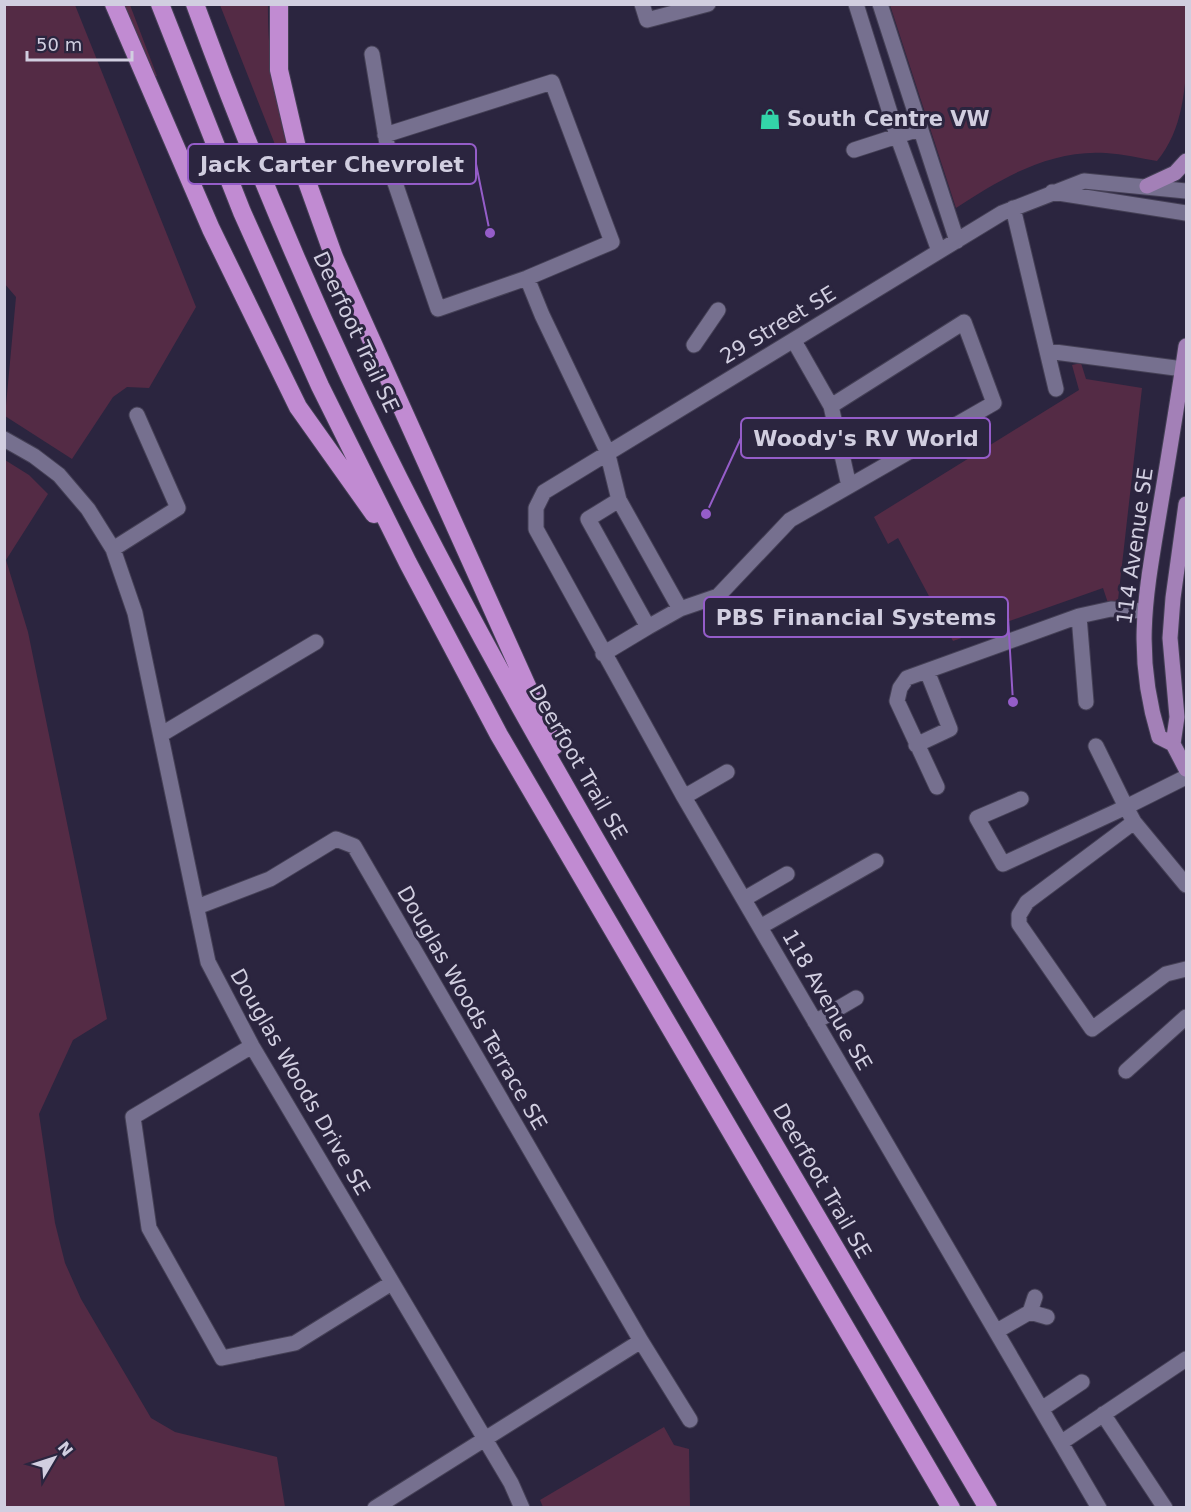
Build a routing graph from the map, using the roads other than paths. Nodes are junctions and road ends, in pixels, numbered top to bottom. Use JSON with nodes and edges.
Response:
{"nodes":[{"id":1,"x":114,"y":4,"type":"edge"},
{"id":2,"x":160,"y":4,"type":"edge"},
{"id":3,"x":195,"y":4,"type":"edge"},
{"id":4,"x":279,"y":4,"type":"edge"},
{"id":5,"x":642,"y":4,"type":"edge"},
{"id":6,"x":708,"y":4,"type":"edge"},
{"id":7,"x":856,"y":4,"type":"edge"},
{"id":8,"x":880,"y":4,"type":"edge"},
{"id":9,"x":372,"y":54,"type":"dead end"},
{"id":10,"x":919,"y":129,"type":"junction"},
{"id":11,"x":385,"y":135,"type":"junction"},
{"id":12,"x":897,"y":135,"type":"junction"},
{"id":13,"x":854,"y":150,"type":"dead end"},
{"id":14,"x":1186,"y":161,"type":"edge"},
{"id":15,"x":1147,"y":186,"type":"junction"},
{"id":16,"x":1186,"y":190,"type":"edge"},
{"id":17,"x":1052,"y":192,"type":"junction"},
{"id":18,"x":1013,"y":208,"type":"junction"},
{"id":19,"x":1186,"y":213,"type":"edge"},
{"id":20,"x":957,"y":241,"type":"junction"},
{"id":21,"x":939,"y":251,"type":"junction"},
{"id":22,"x":527,"y":278,"type":"junction"},
{"id":23,"x":718,"y":310,"type":"dead end"},
{"id":24,"x":794,"y":341,"type":"junction"},
{"id":25,"x":694,"y":345,"type":"dead end"},
{"id":26,"x":1186,"y":346,"type":"edge"},
{"id":27,"x":1047,"y":351,"type":"junction"},
{"id":28,"x":1183,"y":369,"type":"junction"},
{"id":29,"x":1056,"y":389,"type":"dead end"},
{"id":30,"x":831,"y":406,"type":"junction"},
{"id":31,"x":137,"y":415,"type":"dead end"},
{"id":32,"x":4,"y":439,"type":"edge"},
{"id":33,"x":607,"y":451,"type":"junction"},
{"id":34,"x":849,"y":486,"type":"junction"},
{"id":35,"x":620,"y":500,"type":"junction"},
{"id":36,"x":1186,"y":504,"type":"edge"},
{"id":37,"x":536,"y":507,"type":"joint"},
{"id":38,"x":113,"y":549,"type":"junction"},
{"id":39,"x":408,"y":563,"type":"junction"},
{"id":40,"x":1181,"y":576,"type":"edge"},
{"id":41,"x":680,"y":609,"type":"junction"},
{"id":42,"x":1143,"y":611,"type":"junction"},
{"id":43,"x":1079,"y":616,"type":"junction"},
{"id":44,"x":648,"y":627,"type":"junction"},
{"id":45,"x":316,"y":642,"type":"dead end"},
{"id":46,"x":603,"y":654,"type":"junction"},
{"id":47,"x":927,"y":671,"type":"junction"},
{"id":48,"x":1086,"y":702,"type":"dead end"},
{"id":49,"x":162,"y":734,"type":"junction"},
{"id":50,"x":916,"y":745,"type":"junction"},
{"id":51,"x":1096,"y":746,"type":"dead end"},
{"id":52,"x":1181,"y":756,"type":"edge"},
{"id":53,"x":727,"y":772,"type":"dead end"},
{"id":54,"x":1186,"y":777,"type":"edge"},
{"id":55,"x":937,"y":787,"type":"dead end"},
{"id":56,"x":684,"y":797,"type":"junction"},
{"id":57,"x":1021,"y":799,"type":"dead end"},
{"id":58,"x":1126,"y":807,"type":"junction"},
{"id":59,"x":1134,"y":822,"type":"junction"},
{"id":60,"x":602,"y":851,"type":"junction"},
{"id":61,"x":876,"y":861,"type":"dead end"},
{"id":62,"x":787,"y":874,"type":"dead end"},
{"id":63,"x":1186,"y":885,"type":"edge"},
{"id":64,"x":744,"y":899,"type":"junction"},
{"id":65,"x":197,"y":907,"type":"junction"},
{"id":66,"x":760,"y":927,"type":"junction"},
{"id":67,"x":1186,"y":969,"type":"edge"},
{"id":68,"x":856,"y":998,"type":"dead end"},
{"id":69,"x":1186,"y":1017,"type":"edge"},
{"id":70,"x":815,"y":1022,"type":"junction"},
{"id":71,"x":252,"y":1046,"type":"junction"},
{"id":72,"x":1126,"y":1071,"type":"dead end"},
{"id":73,"x":390,"y":1284,"type":"junction"},
{"id":74,"x":1035,"y":1297,"type":"dead end"},
{"id":75,"x":1030,"y":1312,"type":"junction"},
{"id":76,"x":1047,"y":1317,"type":"dead end"},
{"id":77,"x":997,"y":1331,"type":"junction"},
{"id":78,"x":641,"y":1341,"type":"junction"},
{"id":79,"x":1186,"y":1359,"type":"edge"},
{"id":80,"x":1082,"y":1382,"type":"dead end"},
{"id":81,"x":1042,"y":1408,"type":"junction"},
{"id":82,"x":1103,"y":1414,"type":"junction"},
{"id":83,"x":690,"y":1420,"type":"dead end"},
{"id":84,"x":485,"y":1440,"type":"junction"},
{"id":85,"x":1062,"y":1442,"type":"junction"},
{"id":86,"x":375,"y":1508,"type":"edge"},
{"id":87,"x":522,"y":1508,"type":"edge"},
{"id":88,"x":951,"y":1508,"type":"edge"},
{"id":89,"x":988,"y":1508,"type":"edge"},
{"id":90,"x":1099,"y":1508,"type":"edge"},
{"id":91,"x":1165,"y":1508,"type":"edge"}],
"edges":[{"from":1,"to":39,"type":"highway"},
{"from":2,"to":39,"type":"highway"},
{"from":3,"to":60,"type":"highway","name":"Deerfoot Trail SE"},
{"from":4,"to":60,"type":"highway"},
{"from":5,"to":6,"type":"street"},
{"from":7,"to":12,"type":"street"},
{"from":8,"to":10,"type":"street"},
{"from":9,"to":11,"type":"street"},
{"from":10,"to":12,"type":"street"},
{"from":10,"to":20,"type":"street"},
{"from":11,"to":22,"type":"street"},
{"from":11,"to":22,"type":"street"},
{"from":12,"to":13,"type":"street"},
{"from":12,"to":21,"type":"street"},
{"from":14,"to":15,"type":"main road"},
{"from":15,"to":16,"type":"street","name":"29 Street SE"},
{"from":15,"to":17,"type":"street","name":"29 Street SE"},
{"from":17,"to":18,"type":"street","name":"29 Street SE"},
{"from":17,"to":19,"type":"street"},
{"from":18,"to":20,"type":"street","name":"29 Street SE"},
{"from":18,"to":27,"type":"street"},
{"from":20,"to":21,"type":"street","name":"29 Street SE"},
{"from":21,"to":24,"type":"street","name":"29 Street SE"},
{"from":22,"to":33,"type":"street"},
{"from":23,"to":25,"type":"street"},
{"from":24,"to":30,"type":"street"},
{"from":24,"to":33,"type":"street","name":"29 Street SE"},
{"from":26,"to":28,"type":"main road","name":"114 Avenue SE"},
{"from":27,"to":28,"type":"street"},
{"from":27,"to":29,"type":"street"},
{"from":28,"to":42,"type":"main road","name":"114 Avenue SE"},
{"from":30,"to":34,"type":"street"},
{"from":30,"to":34,"type":"street"},
{"from":31,"to":38,"type":"street"},
{"from":32,"to":38,"type":"street","name":"Douglas Woods Drive SE"},
{"from":33,"to":35,"type":"street"},
{"from":33,"to":37,"type":"street","name":"29 Street SE"},
{"from":34,"to":41,"type":"street"},
{"from":35,"to":41,"type":"street"},
{"from":35,"to":44,"type":"street"},
{"from":36,"to":40,"type":"main road","name":"114 Avenue SE"},
{"from":37,"to":46,"type":"street","name":"118 Avenue SE"},
{"from":38,"to":49,"type":"street","name":"Douglas Woods Drive SE"},
{"from":39,"to":88,"type":"highway"},
{"from":40,"to":52,"type":"main road","name":"114 Avenue SE"},
{"from":41,"to":44,"type":"street"},
{"from":42,"to":43,"type":"street"},
{"from":42,"to":52,"type":"main road","name":"114 Avenue SE"},
{"from":43,"to":47,"type":"street"},
{"from":43,"to":48,"type":"street"},
{"from":44,"to":46,"type":"street"},
{"from":45,"to":49,"type":"street"},
{"from":46,"to":56,"type":"street","name":"118 Avenue SE"},
{"from":47,"to":50,"type":"street"},
{"from":47,"to":50,"type":"street"},
{"from":49,"to":65,"type":"street","name":"Douglas Woods Drive SE"},
{"from":50,"to":55,"type":"street"},
{"from":51,"to":58,"type":"street"},
{"from":53,"to":56,"type":"street"},
{"from":54,"to":58,"type":"street"},
{"from":56,"to":64,"type":"street","name":"118 Avenue SE"},
{"from":57,"to":58,"type":"street"},
{"from":58,"to":59,"type":"street"},
{"from":59,"to":63,"type":"street"},
{"from":59,"to":67,"type":"street"},
{"from":60,"to":89,"type":"highway","name":"Deerfoot Trail SE"},
{"from":61,"to":66,"type":"street"},
{"from":62,"to":64,"type":"street"},
{"from":64,"to":66,"type":"street","name":"118 Avenue SE"},
{"from":65,"to":71,"type":"street","name":"Douglas Woods Drive SE"},
{"from":65,"to":78,"type":"street","name":"Douglas Woods Terrace SE"},
{"from":66,"to":70,"type":"street","name":"118 Avenue SE"},
{"from":68,"to":70,"type":"street"},
{"from":69,"to":72,"type":"street"},
{"from":70,"to":77,"type":"street","name":"118 Avenue SE"},
{"from":71,"to":73,"type":"street","name":"Douglas Woods Drive SE"},
{"from":71,"to":73,"type":"street"},
{"from":73,"to":84,"type":"street","name":"Douglas Woods Drive SE"},
{"from":74,"to":75,"type":"street"},
{"from":75,"to":76,"type":"street"},
{"from":75,"to":77,"type":"street"},
{"from":77,"to":81,"type":"street","name":"118 Avenue SE"},
{"from":78,"to":83,"type":"street","name":"Douglas Woods Terrace SE"},
{"from":78,"to":84,"type":"street"},
{"from":79,"to":82,"type":"street"},
{"from":80,"to":81,"type":"street"},
{"from":81,"to":85,"type":"street","name":"118 Avenue SE"},
{"from":82,"to":85,"type":"street"},
{"from":82,"to":91,"type":"street"},
{"from":84,"to":86,"type":"street"},
{"from":84,"to":87,"type":"street","name":"Douglas Woods Drive SE"},
{"from":85,"to":90,"type":"street","name":"118 Avenue SE"}]}
